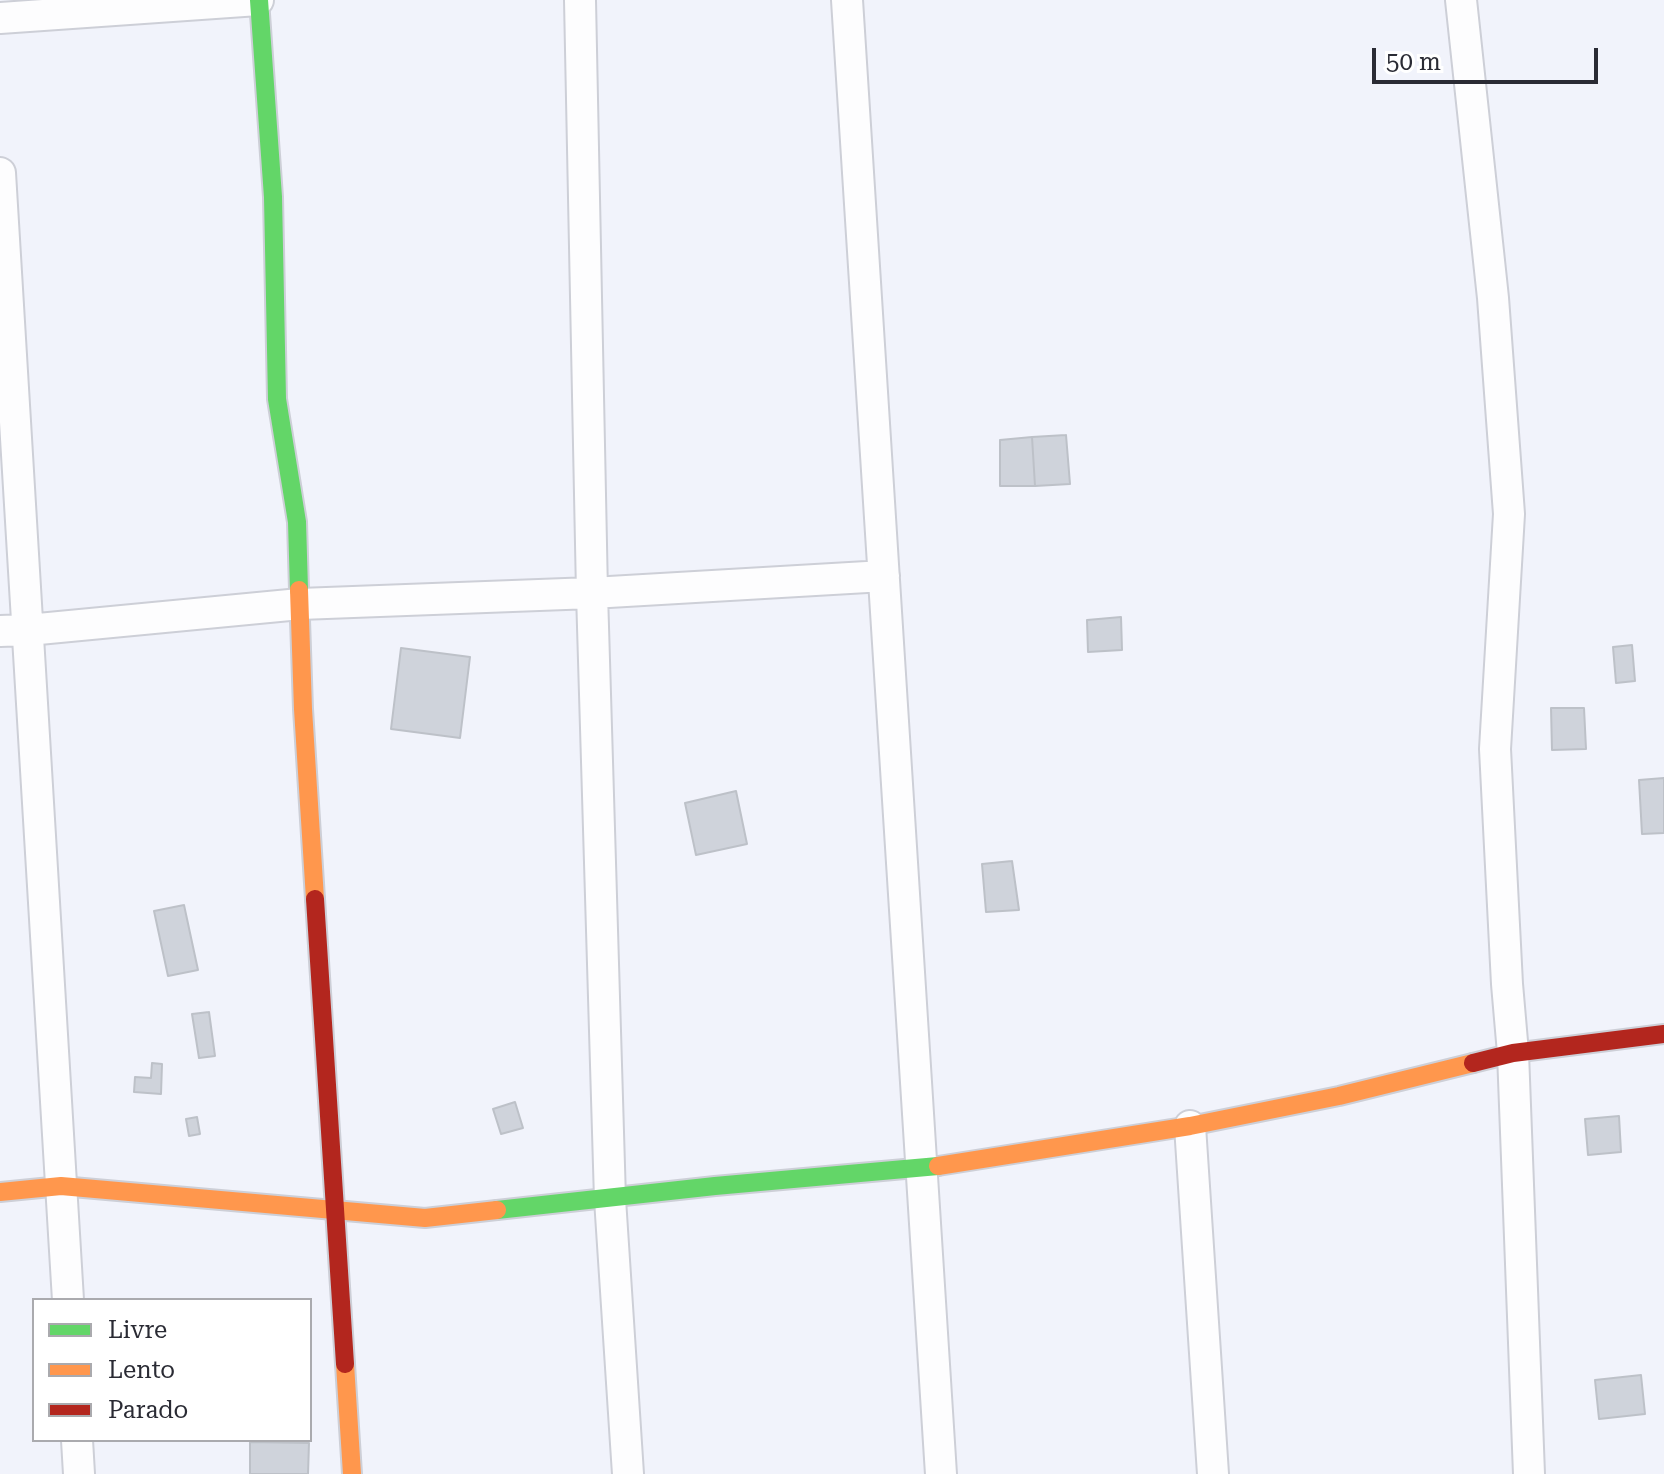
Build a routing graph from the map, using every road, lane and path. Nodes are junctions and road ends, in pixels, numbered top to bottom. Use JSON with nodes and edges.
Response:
{"nodes":[{"id":1,"x":259,"y":0,"type":"edge"},
{"id":2,"x":580,"y":0,"type":"edge"},
{"id":3,"x":847,"y":0,"type":"edge"},
{"id":4,"x":1461,"y":0,"type":"edge"},
{"id":5,"x":0,"y":18,"type":"edge"},
{"id":6,"x":0,"y":173,"type":"edge"},
{"id":7,"x":884,"y":576,"type":"junction"},
{"id":8,"x":592,"y":593,"type":"junction"},
{"id":9,"x":300,"y":604,"type":"junction"},
{"id":10,"x":14,"y":631,"type":"edge"},
{"id":11,"x":1664,"y":1034,"type":"edge"},
{"id":12,"x":1513,"y":1053,"type":"junction"},
{"id":13,"x":1190,"y":1126,"type":"junction"},
{"id":14,"x":921,"y":1169,"type":"junction"},
{"id":15,"x":61,"y":1186,"type":"junction"},
{"id":16,"x":0,"y":1192,"type":"edge"},
{"id":17,"x":610,"y":1199,"type":"junction"},
{"id":18,"x":337,"y":1211,"type":"junction"},
{"id":19,"x":68,"y":1298,"type":"edge"},
{"id":20,"x":77,"y":1442,"type":"edge"},
{"id":21,"x":79,"y":1474,"type":"edge"},
{"id":22,"x":352,"y":1474,"type":"edge"},
{"id":23,"x":628,"y":1474,"type":"edge"},
{"id":24,"x":941,"y":1474,"type":"edge"},
{"id":25,"x":1213,"y":1474,"type":"edge"},
{"id":26,"x":1529,"y":1474,"type":"edge"}],
"edges":[{"from":1,"to":5,"type":"street"},
{"from":1,"to":9,"type":"street"},
{"from":2,"to":8,"type":"street"},
{"from":3,"to":7,"type":"street"},
{"from":4,"to":12,"type":"street"},
{"from":6,"to":10,"type":"street"},
{"from":7,"to":8,"type":"street"},
{"from":7,"to":14,"type":"street"},
{"from":8,"to":9,"type":"street"},
{"from":8,"to":17,"type":"street"},
{"from":9,"to":10,"type":"street"},
{"from":9,"to":18,"type":"street"},
{"from":10,"to":15,"type":"street"},
{"from":11,"to":12,"type":"street"},
{"from":12,"to":13,"type":"street"},
{"from":12,"to":26,"type":"street"},
{"from":13,"to":14,"type":"street"},
{"from":13,"to":25,"type":"street"},
{"from":14,"to":17,"type":"street"},
{"from":14,"to":24,"type":"street"},
{"from":15,"to":16,"type":"street"},
{"from":15,"to":18,"type":"street"},
{"from":15,"to":19,"type":"street"},
{"from":17,"to":18,"type":"street"},
{"from":17,"to":23,"type":"street"},
{"from":18,"to":22,"type":"street"},
{"from":20,"to":21,"type":"street"}]}
